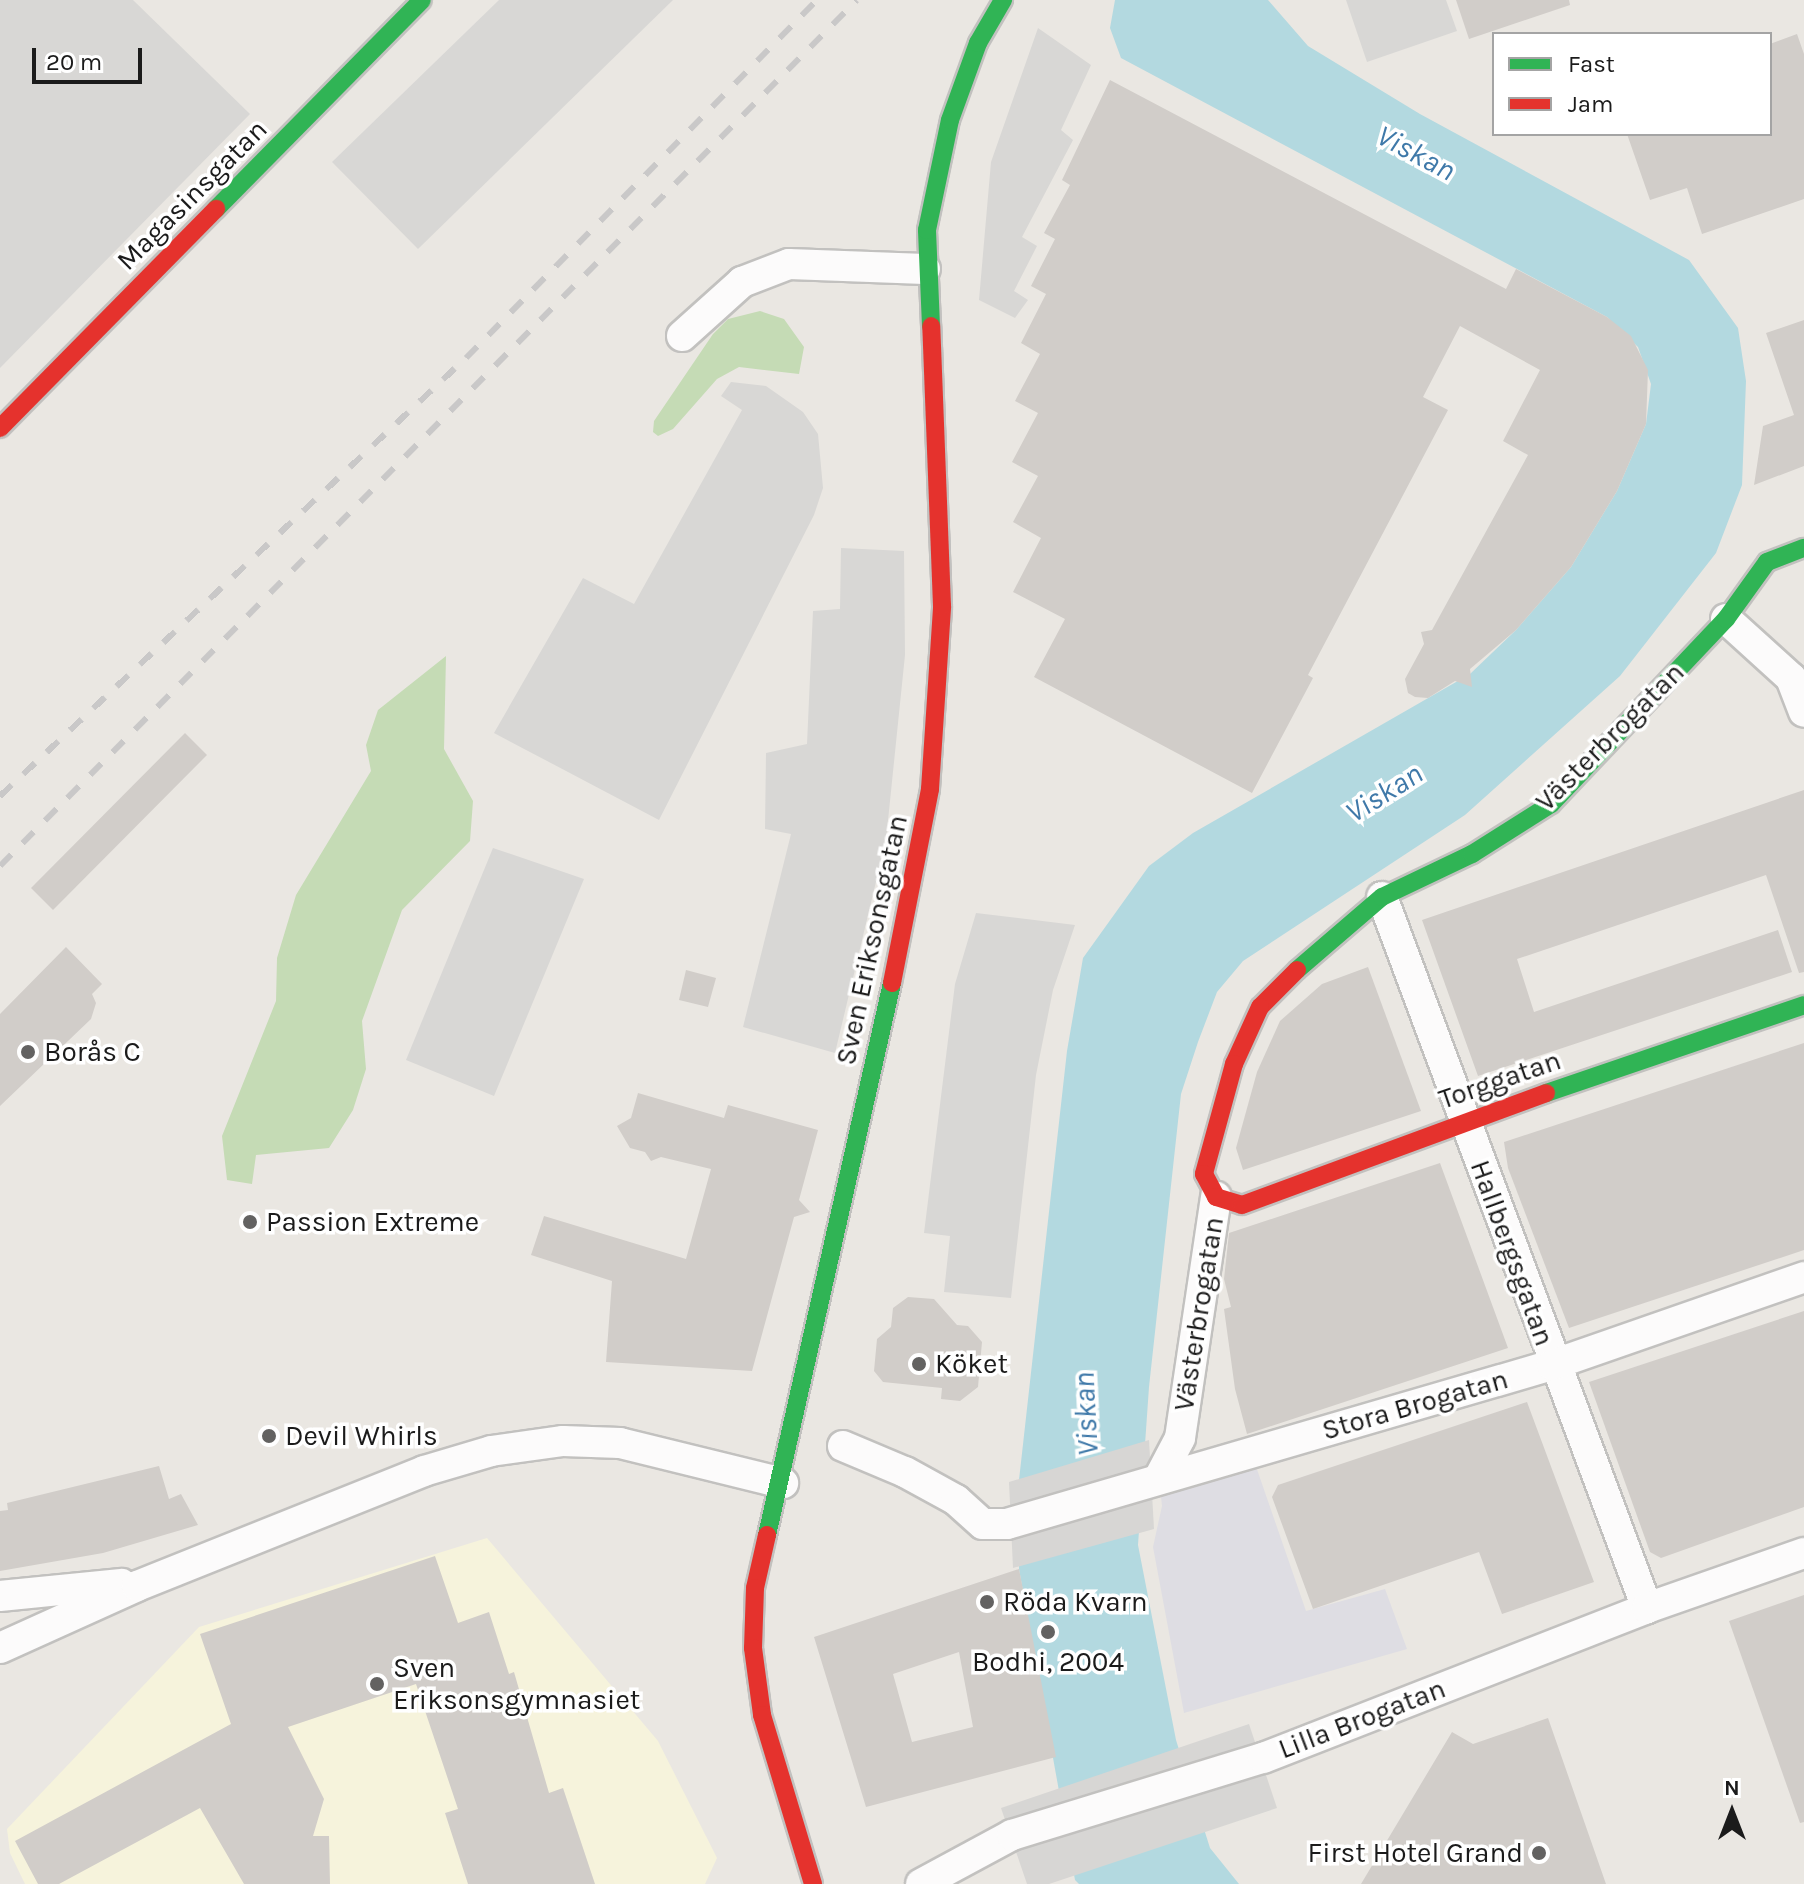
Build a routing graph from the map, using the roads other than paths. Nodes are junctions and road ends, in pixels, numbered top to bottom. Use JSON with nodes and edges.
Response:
{"nodes":[{"id":1,"x":422,"y":0,"type":"edge"},
{"id":2,"x":1003,"y":0,"type":"edge"},
{"id":3,"x":925,"y":269,"type":"junction"},
{"id":4,"x":682,"y":336,"type":"dead end"},
{"id":5,"x":0,"y":428,"type":"edge"},
{"id":6,"x":1804,"y":548,"type":"edge"},
{"id":7,"x":1726,"y":619,"type":"junction"},
{"id":8,"x":1804,"y":712,"type":"edge"},
{"id":9,"x":1382,"y":897,"type":"junction"},
{"id":10,"x":1804,"y":1005,"type":"edge"},
{"id":11,"x":1464,"y":1121,"type":"junction"},
{"id":12,"x":1216,"y":1197,"type":"junction"},
{"id":13,"x":1804,"y":1277,"type":"edge"},
{"id":14,"x":1552,"y":1365,"type":"junction"},
{"id":15,"x":843,"y":1446,"type":"dead end"},
{"id":16,"x":1159,"y":1478,"type":"junction"},
{"id":17,"x":783,"y":1483,"type":"junction"},
{"id":18,"x":1804,"y":1553,"type":"edge"},
{"id":19,"x":137,"y":1586,"type":"junction"},
{"id":20,"x":56,"y":1592,"type":"junction"},
{"id":21,"x":0,"y":1596,"type":"edge"},
{"id":22,"x":1647,"y":1608,"type":"junction"},
{"id":23,"x":0,"y":1613,"type":"edge"},
{"id":24,"x":0,"y":1648,"type":"edge"},
{"id":25,"x":813,"y":1884,"type":"edge"},
{"id":26,"x":921,"y":1884,"type":"edge"}],
"edges":[{"from":1,"to":5,"type":"street","name":"Magasinsgatan"},
{"from":2,"to":3,"type":"street","name":"Sven Eriksonsgatan"},
{"from":3,"to":4,"type":"street"},
{"from":3,"to":17,"type":"street","name":"Sven Eriksonsgatan"},
{"from":6,"to":7,"type":"street","name":"Västerbrogatan"},
{"from":7,"to":8,"type":"street"},
{"from":7,"to":9,"type":"street","name":"Västerbrogatan"},
{"from":9,"to":11,"type":"street","name":"Hallbergsgatan"},
{"from":9,"to":12,"type":"street","name":"Västerbrogatan"},
{"from":10,"to":11,"type":"street","name":"Torggatan"},
{"from":11,"to":12,"type":"street","name":"Torggatan"},
{"from":11,"to":14,"type":"street","name":"Hallbergsgatan"},
{"from":12,"to":16,"type":"street","name":"Västerbrogatan"},
{"from":13,"to":14,"type":"street","name":"Stora Brogatan"},
{"from":14,"to":16,"type":"street","name":"Stora Brogatan"},
{"from":14,"to":22,"type":"street","name":"Hallbergsgatan"},
{"from":15,"to":16,"type":"street"},
{"from":17,"to":19,"type":"street"},
{"from":17,"to":25,"type":"street","name":"Sven Eriksonsgatan"},
{"from":18,"to":22,"type":"street","name":"Lilla Brogatan"},
{"from":19,"to":20,"type":"street"},
{"from":19,"to":24,"type":"street"},
{"from":20,"to":21,"type":"street"},
{"from":20,"to":23,"type":"street"},
{"from":22,"to":26,"type":"street","name":"Lilla Brogatan"}]}
